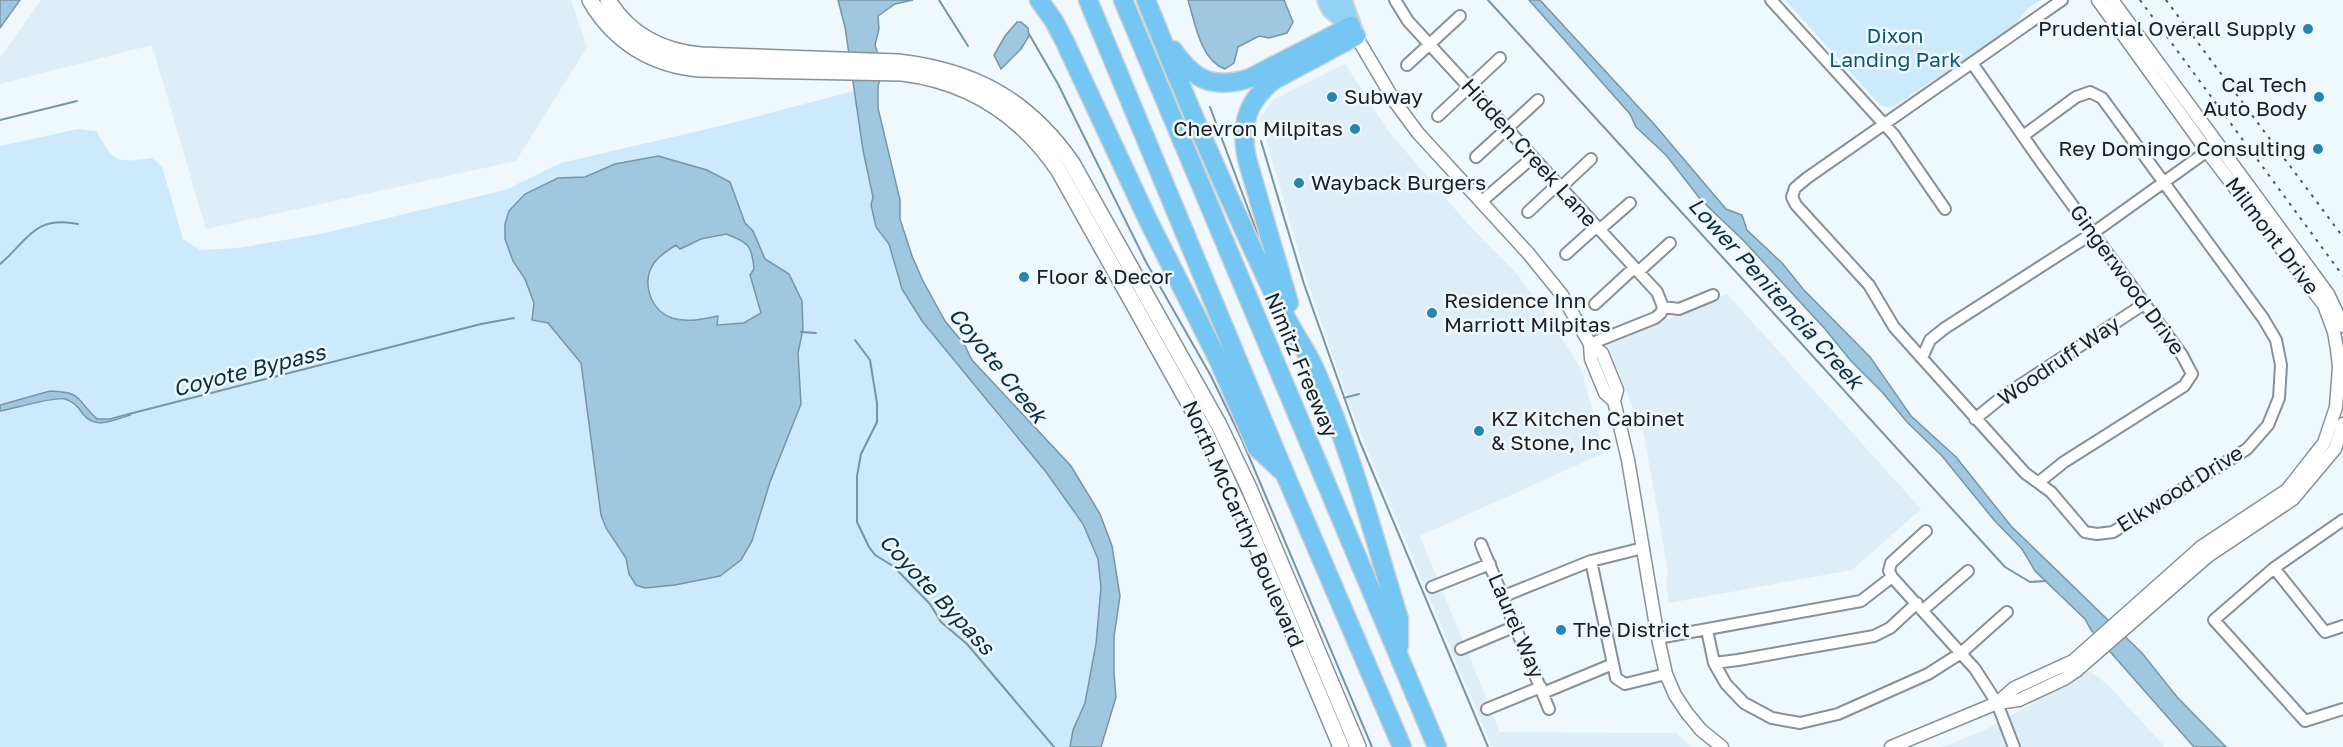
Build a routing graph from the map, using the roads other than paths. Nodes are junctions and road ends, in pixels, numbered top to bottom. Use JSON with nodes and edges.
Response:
{"nodes":[{"id":1,"x":590,"y":0,"type":"edge"},
{"id":2,"x":608,"y":0,"type":"edge"},
{"id":3,"x":1039,"y":0,"type":"edge"},
{"id":4,"x":1074,"y":0,"type":"edge"},
{"id":5,"x":1088,"y":0,"type":"edge"},
{"id":6,"x":1123,"y":0,"type":"edge"},
{"id":7,"x":1147,"y":0,"type":"edge"},
{"id":8,"x":1326,"y":0,"type":"edge"},
{"id":9,"x":1343,"y":0,"type":"edge"},
{"id":10,"x":1395,"y":0,"type":"edge"},
{"id":11,"x":1772,"y":0,"type":"edge"},
{"id":12,"x":2062,"y":0,"type":"edge"},
{"id":13,"x":2098,"y":0,"type":"edge"},
{"id":14,"x":2112,"y":0,"type":"edge"},
{"id":15,"x":1460,"y":16,"type":"dead end"},
{"id":16,"x":1354,"y":31,"type":"junction"},
{"id":17,"x":1430,"y":45,"type":"junction"},
{"id":18,"x":1500,"y":58,"type":"dead end"},
{"id":19,"x":686,"y":61,"type":"junction"},
{"id":20,"x":1972,"y":63,"type":"junction"},
{"id":21,"x":1407,"y":65,"type":"dead end"},
{"id":22,"x":1469,"y":87,"type":"junction"},
{"id":23,"x":1538,"y":100,"type":"dead end"},
{"id":24,"x":1438,"y":116,"type":"dead end"},
{"id":25,"x":1885,"y":124,"type":"junction"},
{"id":26,"x":1507,"y":128,"type":"junction"},
{"id":27,"x":2023,"y":136,"type":"junction"},
{"id":28,"x":2212,"y":147,"type":"junction"},
{"id":29,"x":1476,"y":157,"type":"dead end"},
{"id":30,"x":1532,"y":158,"type":"junction"},
{"id":31,"x":1591,"y":159,"type":"dead end"},
{"id":32,"x":2162,"y":182,"type":"junction"},
{"id":33,"x":1166,"y":186,"type":"junction"},
{"id":34,"x":1558,"y":187,"type":"junction"},
{"id":35,"x":1481,"y":201,"type":"junction"},
{"id":36,"x":1629,"y":202,"type":"dead end"},
{"id":37,"x":1945,"y":209,"type":"dead end"},
{"id":38,"x":1528,"y":212,"type":"dead end"},
{"id":39,"x":1597,"y":228,"type":"junction"},
{"id":40,"x":2093,"y":233,"type":"junction"},
{"id":41,"x":1670,"y":243,"type":"dead end"},
{"id":42,"x":1566,"y":254,"type":"dead end"},
{"id":43,"x":1636,"y":270,"type":"junction"},
{"id":44,"x":1713,"y":295,"type":"dead end"},
{"id":45,"x":1595,"y":303,"type":"dead end"},
{"id":46,"x":2144,"y":304,"type":"junction"},
{"id":47,"x":1663,"y":306,"type":"junction"},
{"id":48,"x":2343,"y":326,"type":"edge"},
{"id":49,"x":1298,"y":337,"type":"junction"},
{"id":50,"x":1590,"y":344,"type":"junction"},
{"id":51,"x":1922,"y":358,"type":"junction"},
{"id":52,"x":2341,"y":367,"type":"edge"},
{"id":53,"x":1975,"y":419,"type":"junction"},
{"id":54,"x":2343,"y":424,"type":"edge"},
{"id":55,"x":2334,"y":449,"type":"edge"},
{"id":56,"x":1285,"y":474,"type":"junction"},
{"id":57,"x":2039,"y":482,"type":"junction"},
{"id":58,"x":2343,"y":520,"type":"edge"},
{"id":59,"x":1926,"y":531,"type":"dead end"},
{"id":60,"x":1481,"y":544,"type":"dead end"},
{"id":61,"x":1642,"y":548,"type":"junction"},
{"id":62,"x":1591,"y":561,"type":"junction"},
{"id":63,"x":1490,"y":564,"type":"junction"},
{"id":64,"x":2274,"y":568,"type":"junction"},
{"id":65,"x":1968,"y":570,"type":"dead end"},
{"id":66,"x":1892,"y":577,"type":"junction"},
{"id":67,"x":1432,"y":587,"type":"dead end"},
{"id":68,"x":1504,"y":596,"type":"junction"},
{"id":69,"x":1920,"y":607,"type":"junction"},
{"id":70,"x":2007,"y":612,"type":"dead end"},
{"id":71,"x":1294,"y":616,"type":"junction"},
{"id":72,"x":1516,"y":626,"type":"junction"},
{"id":73,"x":2343,"y":626,"type":"edge"},
{"id":74,"x":1707,"y":630,"type":"junction"},
{"id":75,"x":1658,"y":638,"type":"junction"},
{"id":76,"x":1461,"y":649,"type":"dead end"},
{"id":77,"x":1961,"y":653,"type":"junction"},
{"id":78,"x":1400,"y":656,"type":"junction"},
{"id":79,"x":1714,"y":663,"type":"junction"},
{"id":80,"x":1613,"y":664,"type":"junction"},
{"id":81,"x":1666,"y":674,"type":"junction"},
{"id":82,"x":1542,"y":690,"type":"junction"},
{"id":83,"x":1997,"y":703,"type":"junction"},
{"id":84,"x":1487,"y":709,"type":"dead end"},
{"id":85,"x":1549,"y":709,"type":"dead end"},
{"id":86,"x":2343,"y":709,"type":"edge"},
{"id":87,"x":1341,"y":747,"type":"edge"},
{"id":88,"x":1358,"y":747,"type":"edge"},
{"id":89,"x":1402,"y":747,"type":"edge"},
{"id":90,"x":1437,"y":747,"type":"edge"},
{"id":91,"x":1722,"y":747,"type":"edge"},
{"id":92,"x":1891,"y":747,"type":"edge"},
{"id":93,"x":2014,"y":747,"type":"edge"}],
"edges":[{"from":1,"to":19,"type":"main road","name":"North McCarthy Boulevard"},
{"from":2,"to":19,"type":"main road","name":"North McCarthy Boulevard"},
{"from":3,"to":56,"type":"highway"},
{"from":4,"to":33,"type":"highway"},
{"from":5,"to":33,"type":"highway"},
{"from":6,"to":78,"type":"highway","name":"Nimitz Freeway"},
{"from":7,"to":16,"type":"highway"},
{"from":7,"to":49,"type":"highway"},
{"from":8,"to":16,"type":"highway"},
{"from":9,"to":16,"type":"highway"},
{"from":10,"to":17,"type":"street","name":"Hidden Creek Lane"},
{"from":11,"to":25,"type":"street"},
{"from":12,"to":20,"type":"street"},
{"from":13,"to":28,"type":"street","name":"Milmont Drive"},
{"from":14,"to":28,"type":"street","name":"Milmont Drive"},
{"from":15,"to":17,"type":"street"},
{"from":16,"to":35,"type":"street"},
{"from":16,"to":49,"type":"highway"},
{"from":17,"to":21,"type":"street"},
{"from":17,"to":22,"type":"street","name":"Hidden Creek Lane"},
{"from":18,"to":22,"type":"street"},
{"from":19,"to":71,"type":"main road","name":"North McCarthy Boulevard"},
{"from":20,"to":25,"type":"street"},
{"from":20,"to":27,"type":"street","name":"Gingerwood Drive"},
{"from":22,"to":24,"type":"street"},
{"from":22,"to":26,"type":"street","name":"Hidden Creek Lane"},
{"from":23,"to":26,"type":"street"},
{"from":25,"to":37,"type":"street"},
{"from":25,"to":51,"type":"street","name":"Elkwood Drive"},
{"from":26,"to":29,"type":"street"},
{"from":26,"to":30,"type":"street","name":"Hidden Creek Lane"},
{"from":27,"to":32,"type":"street","name":"Elkwood Drive"},
{"from":27,"to":40,"type":"street","name":"Gingerwood Drive"},
{"from":28,"to":32,"type":"street"},
{"from":28,"to":48,"type":"street","name":"Milmont Drive"},
{"from":28,"to":52,"type":"street","name":"Milmont Drive"},
{"from":30,"to":34,"type":"street","name":"Hidden Creek Lane"},
{"from":30,"to":35,"type":"street"},
{"from":31,"to":34,"type":"street"},
{"from":32,"to":40,"type":"street"},
{"from":32,"to":57,"type":"street","name":"Elkwood Drive"},
{"from":33,"to":56,"type":"highway"},
{"from":34,"to":38,"type":"street"},
{"from":34,"to":39,"type":"street","name":"Hidden Creek Lane"},
{"from":35,"to":50,"type":"street"},
{"from":36,"to":39,"type":"street"},
{"from":39,"to":42,"type":"street"},
{"from":39,"to":43,"type":"street","name":"Hidden Creek Lane"},
{"from":40,"to":46,"type":"street","name":"Gingerwood Drive"},
{"from":40,"to":51,"type":"street"},
{"from":41,"to":43,"type":"street"},
{"from":43,"to":45,"type":"street"},
{"from":43,"to":47,"type":"street","name":"Hidden Creek Lane"},
{"from":44,"to":47,"type":"street"},
{"from":46,"to":53,"type":"street","name":"Woodruff Way"},
{"from":46,"to":57,"type":"street","name":"Gingerwood Drive"},
{"from":47,"to":50,"type":"street"},
{"from":49,"to":78,"type":"highway"},
{"from":50,"to":61,"type":"street"},
{"from":51,"to":53,"type":"street","name":"Elkwood Drive"},
{"from":52,"to":55,"type":"street","name":"Milmont Drive"},
{"from":53,"to":57,"type":"street","name":"Elkwood Drive"},
{"from":54,"to":55,"type":"street","name":"Milmont Drive"},
{"from":55,"to":83,"type":"street","name":"Milmont Drive"},
{"from":56,"to":89,"type":"highway"},
{"from":58,"to":64,"type":"street"},
{"from":59,"to":66,"type":"street"},
{"from":60,"to":63,"type":"street","name":"Laurel Way"},
{"from":61,"to":62,"type":"street"},
{"from":61,"to":75,"type":"street"},
{"from":62,"to":68,"type":"street"},
{"from":62,"to":80,"type":"street"},
{"from":63,"to":67,"type":"street"},
{"from":63,"to":68,"type":"street","name":"Laurel Way"},
{"from":64,"to":73,"type":"street"},
{"from":64,"to":86,"type":"street"},
{"from":65,"to":69,"type":"street"},
{"from":66,"to":69,"type":"street"},
{"from":66,"to":74,"type":"street"},
{"from":68,"to":72,"type":"street","name":"Laurel Way"},
{"from":69,"to":77,"type":"street"},
{"from":69,"to":79,"type":"street"},
{"from":70,"to":77,"type":"street"},
{"from":71,"to":87,"type":"main road","name":"North McCarthy Boulevard"},
{"from":71,"to":88,"type":"main road","name":"North McCarthy Boulevard"},
{"from":72,"to":76,"type":"street"},
{"from":72,"to":82,"type":"street","name":"Laurel Way"},
{"from":74,"to":75,"type":"street"},
{"from":74,"to":79,"type":"street"},
{"from":75,"to":81,"type":"street"},
{"from":77,"to":79,"type":"street"},
{"from":77,"to":83,"type":"street"},
{"from":78,"to":90,"type":"highway","name":"Nimitz Freeway"},
{"from":80,"to":81,"type":"street"},
{"from":80,"to":82,"type":"street"},
{"from":81,"to":91,"type":"street"},
{"from":82,"to":84,"type":"street"},
{"from":82,"to":85,"type":"street","name":"Laurel Way"},
{"from":83,"to":92,"type":"street","name":"Milmont Drive"},
{"from":83,"to":93,"type":"street"}]}
